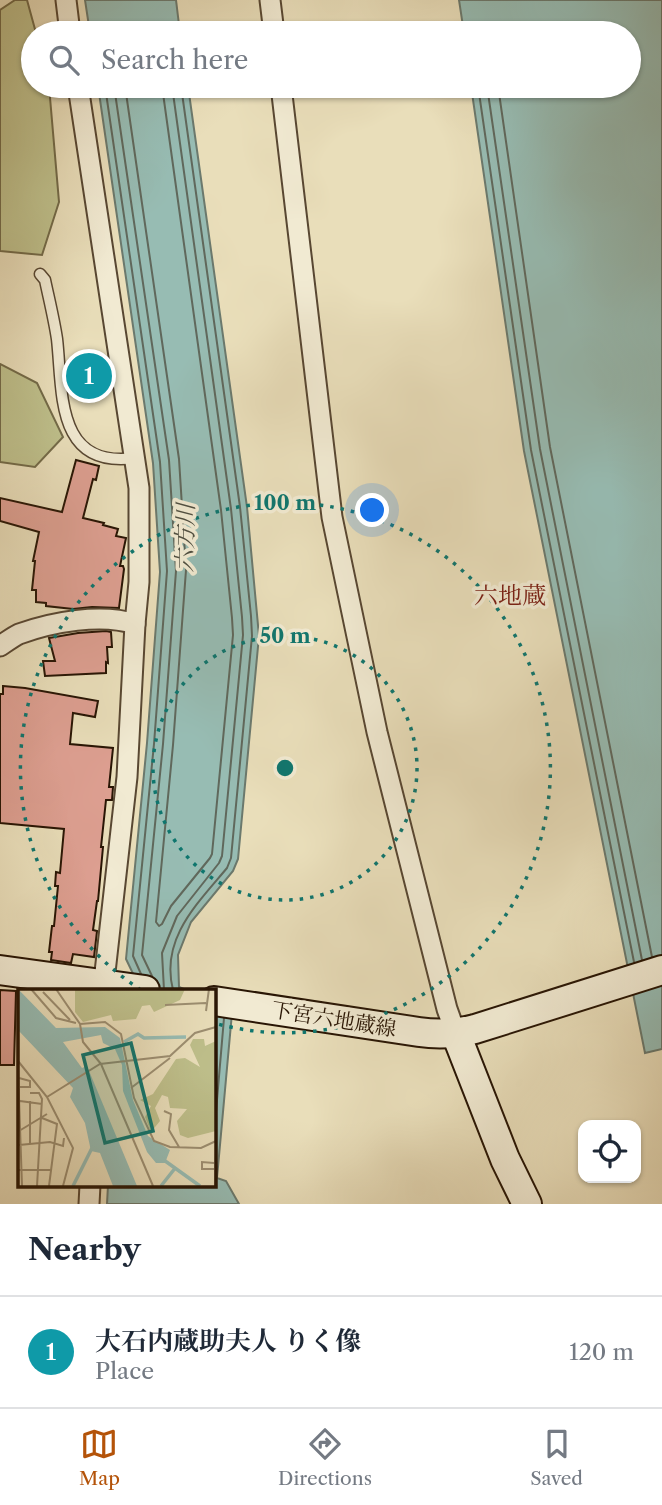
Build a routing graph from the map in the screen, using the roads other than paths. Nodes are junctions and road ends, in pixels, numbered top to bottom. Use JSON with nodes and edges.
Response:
{"nodes":[{"id":1,"x":66,"y":0,"type":"edge"},
{"id":2,"x":270,"y":0,"type":"edge"},
{"id":3,"x":69,"y":21,"type":"edge"},
{"id":4,"x":273,"y":21,"type":"edge"},
{"id":5,"x":80,"y":98,"type":"edge"},
{"id":6,"x":282,"y":98,"type":"edge"},
{"id":7,"x":40,"y":274,"type":"dead end"},
{"id":8,"x":135,"y":458,"type":"junction"},
{"id":9,"x":135,"y":624,"type":"junction"},
{"id":10,"x":0,"y":646,"type":"edge"},
{"id":11,"x":662,"y":970,"type":"edge"},
{"id":12,"x":0,"y":971,"type":"edge"},
{"id":13,"x":108,"y":987,"type":"edge"},
{"id":14,"x":133,"y":989,"type":"edge"},
{"id":15,"x":224,"y":1003,"type":"edge"},
{"id":16,"x":465,"y":1032,"type":"junction"},
{"id":17,"x":90,"y":1186,"type":"edge"},
{"id":18,"x":89,"y":1204,"type":"edge"},
{"id":19,"x":527,"y":1204,"type":"edge"}],
"edges":[{"from":1,"to":3,"type":"street"},
{"from":2,"to":4,"type":"street"},
{"from":5,"to":8,"type":"street"},
{"from":6,"to":16,"type":"street"},
{"from":7,"to":8,"type":"lane"},
{"from":8,"to":9,"type":"street"},
{"from":9,"to":10,"type":"street"},
{"from":9,"to":13,"type":"street"},
{"from":11,"to":16,"type":"main road"},
{"from":12,"to":13,"type":"main road"},
{"from":13,"to":14,"type":"main road"},
{"from":15,"to":16,"type":"main road","name":"下宮六地蔵線"},
{"from":16,"to":19,"type":"main road"},
{"from":17,"to":18,"type":"street"}]}
